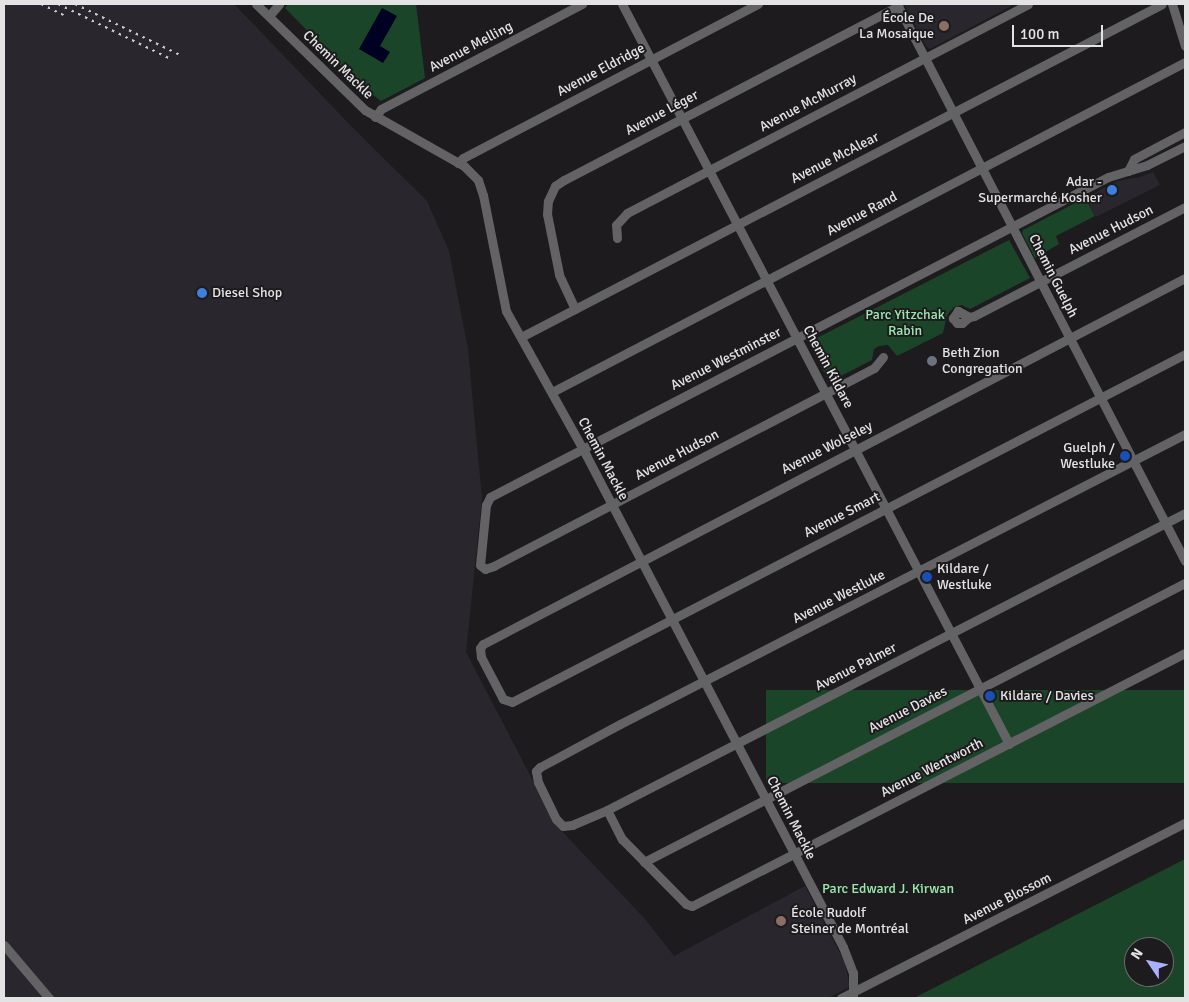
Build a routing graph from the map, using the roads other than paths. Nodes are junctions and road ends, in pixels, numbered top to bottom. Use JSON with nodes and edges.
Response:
{"nodes":[{"id":1,"x":256,"y":4,"type":"edge"},
{"id":2,"x":279,"y":4,"type":"edge"},
{"id":3,"x":582,"y":4,"type":"edge"},
{"id":4,"x":622,"y":4,"type":"edge"},
{"id":5,"x":758,"y":4,"type":"edge"},
{"id":6,"x":1028,"y":4,"type":"edge"},
{"id":7,"x":1162,"y":4,"type":"edge"},
{"id":8,"x":1172,"y":4,"type":"edge"},
{"id":9,"x":897,"y":5,"type":"edge"},
{"id":10,"x":269,"y":16,"type":"junction"},
{"id":11,"x":1185,"y":46,"type":"edge"},
{"id":12,"x":925,"y":58,"type":"junction"},
{"id":13,"x":651,"y":59,"type":"junction"},
{"id":14,"x":1185,"y":62,"type":"edge"},
{"id":15,"x":953,"y":112,"type":"junction"},
{"id":16,"x":375,"y":117,"type":"junction"},
{"id":17,"x":682,"y":118,"type":"junction"},
{"id":18,"x":1185,"y":132,"type":"edge"},
{"id":19,"x":1185,"y":146,"type":"edge"},
{"id":20,"x":458,"y":163,"type":"junction"},
{"id":21,"x":981,"y":167,"type":"junction"},
{"id":22,"x":709,"y":170,"type":"junction"},
{"id":23,"x":1128,"y":171,"type":"junction"},
{"id":24,"x":1185,"y":207,"type":"edge"},
{"id":25,"x":737,"y":224,"type":"junction"},
{"id":26,"x":1012,"y":226,"type":"junction"},
{"id":27,"x":617,"y":238,"type":"dead end"},
{"id":28,"x":1185,"y":278,"type":"edge"},
{"id":29,"x":767,"y":280,"type":"junction"},
{"id":30,"x":1040,"y":282,"type":"junction"},
{"id":31,"x":575,"y":309,"type":"junction"},
{"id":32,"x":969,"y":317,"type":"dead end"},
{"id":33,"x":521,"y":337,"type":"junction"},
{"id":34,"x":797,"y":338,"type":"junction"},
{"id":35,"x":1070,"y":338,"type":"junction"},
{"id":36,"x":1185,"y":354,"type":"edge"},
{"id":37,"x":883,"y":357,"type":"dead end"},
{"id":38,"x":552,"y":392,"type":"junction"},
{"id":39,"x":826,"y":394,"type":"junction"},
{"id":40,"x":1101,"y":398,"type":"junction"},
{"id":41,"x":1185,"y":434,"type":"edge"},
{"id":42,"x":583,"y":449,"type":"junction"},
{"id":43,"x":856,"y":449,"type":"junction"},
{"id":44,"x":1134,"y":461,"type":"junction"},
{"id":45,"x":612,"y":505,"type":"junction"},
{"id":46,"x":886,"y":508,"type":"junction"},
{"id":47,"x":1185,"y":512,"type":"edge"},
{"id":48,"x":1166,"y":523,"type":"junction"},
{"id":49,"x":642,"y":560,"type":"junction"},
{"id":50,"x":1185,"y":561,"type":"edge"},
{"id":51,"x":488,"y":569,"type":"joint"},
{"id":52,"x":919,"y":572,"type":"junction"},
{"id":53,"x":1185,"y":583,"type":"edge"},
{"id":54,"x":672,"y":618,"type":"junction"},
{"id":55,"x":951,"y":633,"type":"junction"},
{"id":56,"x":1185,"y":654,"type":"edge"},
{"id":57,"x":705,"y":682,"type":"junction"},
{"id":58,"x":980,"y":688,"type":"junction"},
{"id":59,"x":512,"y":702,"type":"joint"},
{"id":60,"x":737,"y":744,"type":"junction"},
{"id":61,"x":1009,"y":744,"type":"junction"},
{"id":62,"x":766,"y":799,"type":"junction"},
{"id":63,"x":548,"y":802,"type":"joint"},
{"id":64,"x":608,"y":810,"type":"junction"},
{"id":65,"x":1185,"y":822,"type":"edge"},
{"id":66,"x":794,"y":854,"type":"junction"},
{"id":67,"x":644,"y":862,"type":"junction"},
{"id":68,"x":4,"y":945,"type":"edge"},
{"id":69,"x":854,"y":995,"type":"edge"},
{"id":70,"x":49,"y":998,"type":"edge"},
{"id":71,"x":841,"y":998,"type":"edge"}],
"edges":[{"from":1,"to":10,"type":"street","name":"Chemin Mackle"},
{"from":2,"to":10,"type":"street"},
{"from":3,"to":16,"type":"street","name":"Avenue Melling"},
{"from":4,"to":13,"type":"street","name":"Chemin Kildare"},
{"from":5,"to":13,"type":"street","name":"Avenue Eldridge"},
{"from":6,"to":12,"type":"street","name":"Avenue McMurray"},
{"from":7,"to":15,"type":"street","name":"Avenue McAlear"},
{"from":8,"to":11,"type":"street"},
{"from":9,"to":12,"type":"street","name":"Chemin Guelph"},
{"from":9,"to":17,"type":"street","name":"Avenue Léger"},
{"from":10,"to":16,"type":"street","name":"Chemin Mackle"},
{"from":12,"to":15,"type":"street","name":"Chemin Guelph"},
{"from":12,"to":22,"type":"street","name":"Avenue McMurray"},
{"from":13,"to":17,"type":"street","name":"Chemin Kildare"},
{"from":13,"to":20,"type":"street","name":"Avenue Eldridge"},
{"from":14,"to":21,"type":"street","name":"Avenue Rand"},
{"from":15,"to":21,"type":"street","name":"Chemin Guelph"},
{"from":15,"to":25,"type":"street","name":"Avenue McAlear"},
{"from":16,"to":20,"type":"street","name":"Chemin Mackle"},
{"from":17,"to":22,"type":"street","name":"Chemin Kildare"},
{"from":17,"to":31,"type":"street","name":"Avenue Léger"},
{"from":18,"to":23,"type":"street","name":"Avenue Westminster"},
{"from":19,"to":23,"type":"street","name":"Avenue Westminster"},
{"from":20,"to":33,"type":"street","name":"Chemin Mackle"},
{"from":21,"to":26,"type":"street","name":"Chemin Guelph"},
{"from":21,"to":29,"type":"street","name":"Avenue Rand"},
{"from":22,"to":25,"type":"street","name":"Chemin Kildare"},
{"from":22,"to":27,"type":"street","name":"Avenue McMurray"},
{"from":23,"to":26,"type":"street","name":"Avenue Westminster"},
{"from":24,"to":30,"type":"street","name":"Avenue Hudson"},
{"from":25,"to":29,"type":"street","name":"Chemin Kildare"},
{"from":25,"to":31,"type":"street","name":"Avenue McAlear"},
{"from":26,"to":30,"type":"street","name":"Chemin Guelph"},
{"from":26,"to":34,"type":"street","name":"Avenue Westminster"},
{"from":28,"to":35,"type":"street","name":"Avenue Wolseley"},
{"from":29,"to":34,"type":"street","name":"Chemin Kildare"},
{"from":29,"to":38,"type":"street","name":"Avenue Rand"},
{"from":30,"to":32,"type":"street","name":"Avenue Hudson"},
{"from":30,"to":35,"type":"street","name":"Chemin Guelph"},
{"from":31,"to":33,"type":"street","name":"Avenue McAlear"},
{"from":33,"to":38,"type":"street","name":"Chemin Mackle"},
{"from":34,"to":39,"type":"street","name":"Chemin Kildare"},
{"from":34,"to":42,"type":"street","name":"Avenue Westminster"},
{"from":35,"to":40,"type":"street","name":"Chemin Guelph"},
{"from":35,"to":43,"type":"street","name":"Avenue Wolseley"},
{"from":36,"to":40,"type":"street","name":"Avenue Smart"},
{"from":37,"to":39,"type":"street","name":"Avenue Hudson"},
{"from":38,"to":42,"type":"street","name":"Chemin Mackle"},
{"from":39,"to":43,"type":"street","name":"Chemin Kildare"},
{"from":39,"to":45,"type":"street","name":"Avenue Hudson"},
{"from":40,"to":44,"type":"street","name":"Chemin Guelph"},
{"from":40,"to":46,"type":"street","name":"Avenue Smart"},
{"from":41,"to":44,"type":"street","name":"Avenue Westluke"},
{"from":42,"to":45,"type":"street","name":"Chemin Mackle"},
{"from":42,"to":51,"type":"street","name":"Avenue Westminster"},
{"from":43,"to":46,"type":"street","name":"Chemin Kildare"},
{"from":43,"to":49,"type":"street","name":"Avenue Wolseley"},
{"from":44,"to":48,"type":"street","name":"Chemin Guelph"},
{"from":44,"to":52,"type":"street","name":"Avenue Westluke"},
{"from":45,"to":49,"type":"street","name":"Chemin Mackle"},
{"from":45,"to":51,"type":"street","name":"Avenue Hudson"},
{"from":46,"to":52,"type":"street","name":"Chemin Kildare"},
{"from":46,"to":54,"type":"street","name":"Avenue Smart"},
{"from":47,"to":48,"type":"street","name":"Avenue Palmer"},
{"from":48,"to":50,"type":"street","name":"Chemin Guelph"},
{"from":48,"to":55,"type":"street","name":"Avenue Palmer"},
{"from":49,"to":54,"type":"street","name":"Chemin Mackle"},
{"from":49,"to":59,"type":"street","name":"Avenue Wolseley"},
{"from":52,"to":55,"type":"street","name":"Chemin Kildare"},
{"from":52,"to":57,"type":"street","name":"Avenue Westluke"},
{"from":53,"to":58,"type":"street","name":"Avenue Davies"},
{"from":54,"to":57,"type":"street","name":"Chemin Mackle"},
{"from":54,"to":59,"type":"street","name":"Avenue Smart"},
{"from":55,"to":58,"type":"street","name":"Chemin Kildare"},
{"from":55,"to":60,"type":"street","name":"Avenue Palmer"},
{"from":56,"to":61,"type":"street","name":"Avenue Wentworth"},
{"from":57,"to":60,"type":"street","name":"Chemin Mackle"},
{"from":57,"to":63,"type":"street","name":"Avenue Westluke"},
{"from":58,"to":61,"type":"street","name":"Chemin Kildare"},
{"from":58,"to":62,"type":"street","name":"Avenue Davies"},
{"from":60,"to":62,"type":"street","name":"Chemin Mackle"},
{"from":60,"to":64,"type":"street","name":"Avenue Palmer"},
{"from":61,"to":66,"type":"street","name":"Avenue Wentworth"},
{"from":62,"to":66,"type":"street","name":"Chemin Mackle"},
{"from":62,"to":67,"type":"street","name":"Avenue Davies"},
{"from":63,"to":64,"type":"street","name":"Avenue Palmer"},
{"from":64,"to":67,"type":"street"},
{"from":65,"to":69,"type":"street","name":"Avenue Blossom"},
{"from":66,"to":67,"type":"street","name":"Avenue Wentworth"},
{"from":66,"to":69,"type":"street","name":"Chemin Mackle"},
{"from":68,"to":70,"type":"street"},
{"from":69,"to":71,"type":"street","name":"Avenue Blossom"}]}
